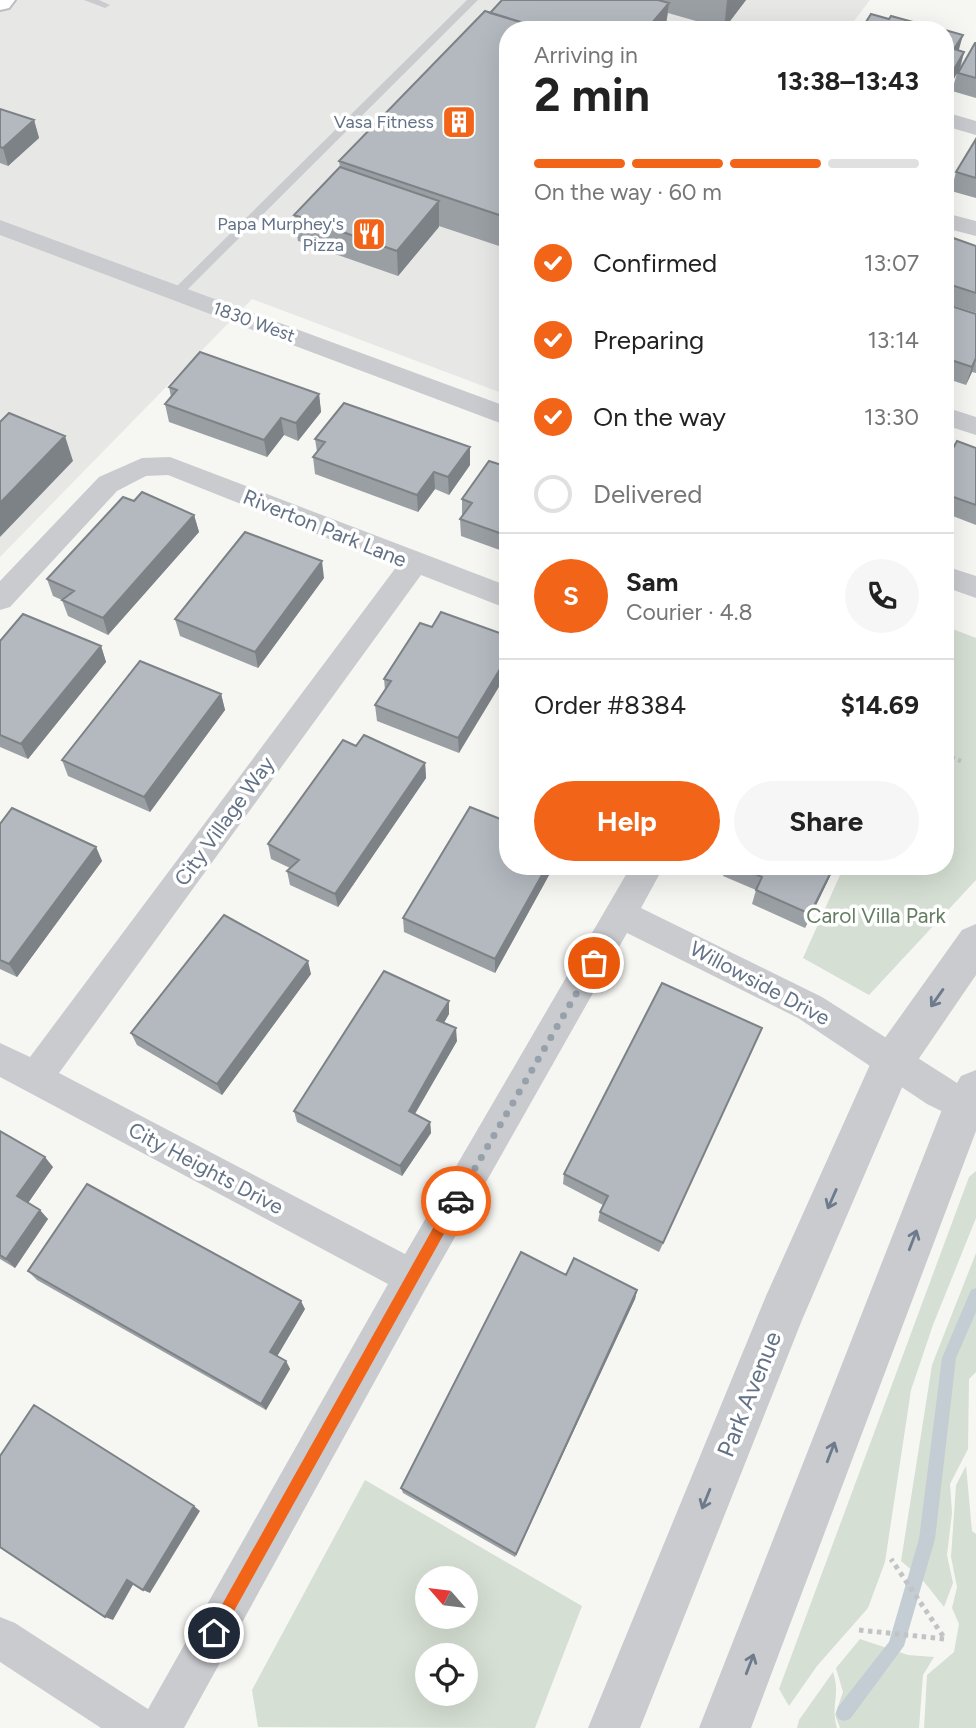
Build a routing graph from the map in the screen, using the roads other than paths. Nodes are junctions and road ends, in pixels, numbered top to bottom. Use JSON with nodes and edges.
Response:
{"nodes":[{"id":1,"x":89,"y":0,"type":"edge"},
{"id":2,"x":473,"y":0,"type":"edge"},
{"id":3,"x":105,"y":5,"type":"dead end"},
{"id":4,"x":954,"y":122,"type":"edge"},
{"id":5,"x":976,"y":128,"type":"edge"},
{"id":6,"x":954,"y":223,"type":"edge"},
{"id":7,"x":0,"y":227,"type":"edge"},
{"id":8,"x":976,"y":229,"type":"edge"},
{"id":9,"x":177,"y":293,"type":"junction"},
{"id":10,"x":499,"y":414,"type":"edge"},
{"id":11,"x":954,"y":419,"type":"edge"},
{"id":12,"x":976,"y":426,"type":"edge"},
{"id":13,"x":414,"y":564,"type":"junction"},
{"id":14,"x":954,"y":579,"type":"edge"},
{"id":15,"x":976,"y":587,"type":"edge"},
{"id":16,"x":499,"y":595,"type":"edge"},
{"id":17,"x":0,"y":598,"type":"edge"},
{"id":18,"x":643,"y":875,"type":"edge"},
{"id":19,"x":622,"y":915,"type":"junction"},
{"id":20,"x":976,"y":942,"type":"edge"},
{"id":21,"x":0,"y":1059,"type":"edge"},
{"id":22,"x":892,"y":1063,"type":"junction"},
{"id":23,"x":35,"y":1078,"type":"junction"},
{"id":24,"x":972,"y":1103,"type":"edge"},
{"id":25,"x":411,"y":1277,"type":"junction"},
{"id":26,"x":0,"y":1638,"type":"edge"},
{"id":27,"x":139,"y":1728,"type":"edge"},
{"id":28,"x":162,"y":1728,"type":"edge"},
{"id":29,"x":614,"y":1728,"type":"edge"},
{"id":30,"x":725,"y":1728,"type":"edge"}],
"edges":[{"from":1,"to":3,"type":"lane"},
{"from":2,"to":9,"type":"lane"},
{"from":4,"to":5,"type":"street"},
{"from":6,"to":8,"type":"street"},
{"from":7,"to":9,"type":"street","name":"1830 West"},
{"from":9,"to":10,"type":"street","name":"1830 West"},
{"from":11,"to":12,"type":"street"},
{"from":13,"to":16,"type":"street","name":"Riverton Park Lane"},
{"from":13,"to":17,"type":"street","name":"Riverton Park Lane"},
{"from":13,"to":23,"type":"street","name":"City Village Way"},
{"from":14,"to":15,"type":"street"},
{"from":18,"to":19,"type":"street"},
{"from":19,"to":22,"type":"street","name":"Willowside Drive"},
{"from":19,"to":25,"type":"street"},
{"from":20,"to":22,"type":"street","name":"Park Avenue","one_way":true},
{"from":21,"to":23,"type":"street","name":"City Heights Drive"},
{"from":22,"to":24,"type":"street"},
{"from":22,"to":29,"type":"street","name":"Park Avenue","one_way":true},
{"from":23,"to":25,"type":"street","name":"City Heights Drive"},
{"from":30,"to":24,"type":"street","one_way":true},
{"from":25,"to":28,"type":"street"},
{"from":26,"to":27,"type":"street"}]}
